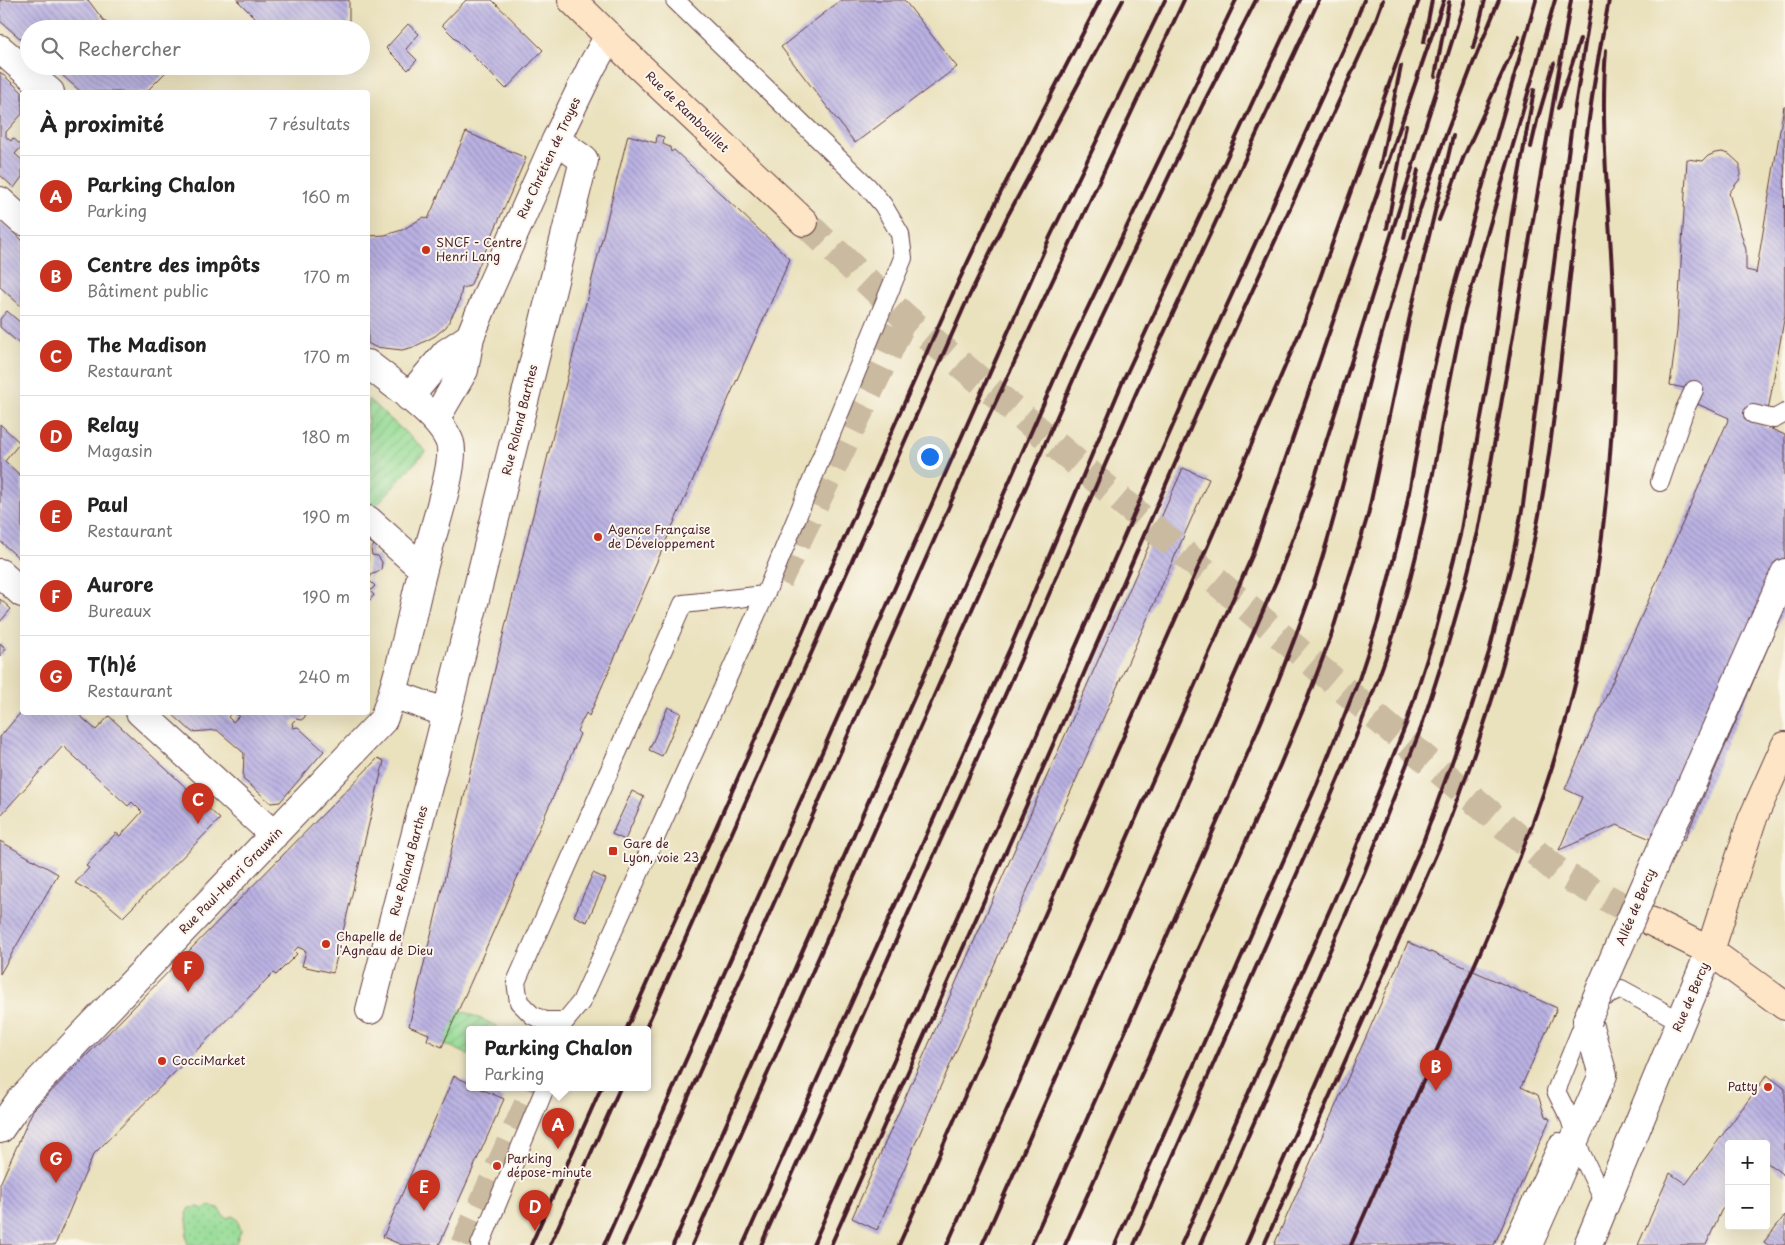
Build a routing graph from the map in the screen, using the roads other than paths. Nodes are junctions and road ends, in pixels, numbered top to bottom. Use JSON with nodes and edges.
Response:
{"nodes":[{"id":1,"x":572,"y":0,"type":"edge"},
{"id":2,"x":675,"y":0,"type":"edge"},
{"id":3,"x":609,"y":36,"type":"junction"},
{"id":4,"x":0,"y":49,"type":"edge"},
{"id":5,"x":20,"y":66,"type":"edge"},
{"id":6,"x":30,"y":75,"type":"edge"},
{"id":7,"x":48,"y":90,"type":"edge"},
{"id":8,"x":556,"y":140,"type":"junction"},
{"id":9,"x":0,"y":201,"type":"edge"},
{"id":10,"x":20,"y":218,"type":"edge"},
{"id":11,"x":804,"y":222,"type":"tunnel mouth"},
{"id":12,"x":470,"y":337,"type":"junction"},
{"id":13,"x":370,"y":366,"type":"edge"},
{"id":14,"x":1694,"y":390,"type":"dead end"},
{"id":15,"x":409,"y":396,"type":"junction"},
{"id":16,"x":1785,"y":413,"type":"edge"},
{"id":17,"x":1752,"y":414,"type":"dead end"},
{"id":18,"x":434,"y":420,"type":"junction"},
{"id":19,"x":1660,"y":482,"type":"dead end"},
{"id":20,"x":370,"y":522,"type":"edge"},
{"id":21,"x":422,"y":569,"type":"junction"},
{"id":22,"x":0,"y":573,"type":"edge"},
{"id":23,"x":1785,"y":573,"type":"edge"},
{"id":24,"x":20,"y":592,"type":"edge"},
{"id":25,"x":765,"y":595,"type":"junction"},
{"id":26,"x":393,"y":694,"type":"junction"},
{"id":27,"x":447,"y":713,"type":"junction"},
{"id":28,"x":143,"y":715,"type":"edge"},
{"id":29,"x":1785,"y":746,"type":"edge"},
{"id":30,"x":274,"y":835,"type":"junction"},
{"id":31,"x":1650,"y":921,"type":"tunnel mouth"},
{"id":32,"x":1710,"y":951,"type":"junction"},
{"id":33,"x":1785,"y":1006,"type":"edge"},
{"id":34,"x":370,"y":1010,"type":"dead end"},
{"id":35,"x":1680,"y":1021,"type":"junction"},
{"id":36,"x":561,"y":1026,"type":"edge"},
{"id":37,"x":565,"y":1026,"type":"edge"},
{"id":38,"x":544,"y":1091,"type":"edge"},
{"id":39,"x":1570,"y":1119,"type":"junction"},
{"id":40,"x":0,"y":1129,"type":"edge"},
{"id":41,"x":1605,"y":1203,"type":"junction"},
{"id":42,"x":480,"y":1245,"type":"edge"},
{"id":43,"x":1511,"y":1245,"type":"edge"},
{"id":44,"x":1528,"y":1245,"type":"edge"},
{"id":45,"x":1588,"y":1245,"type":"edge"}],
"edges":[{"from":1,"to":3,"type":"street","name":"Rue de Rambouillet"},
{"from":2,"to":25,"type":"lane"},
{"from":3,"to":8,"type":"street","name":"Rue Chrétien de Troyes"},
{"from":3,"to":11,"type":"street","name":"Rue de Rambouillet"},
{"from":4,"to":5,"type":"street"},
{"from":6,"to":7,"type":"street"},
{"from":8,"to":12,"type":"street","name":"Rue Chrétien de Troyes"},
{"from":8,"to":27,"type":"street","name":"Rue Roland Barthes"},
{"from":9,"to":10,"type":"street"},
{"from":12,"to":15,"type":"street"},
{"from":12,"to":18,"type":"street","name":"Rue Chrétien de Troyes"},
{"from":13,"to":15,"type":"street"},
{"from":14,"to":19,"type":"lane"},
{"from":15,"to":18,"type":"street"},
{"from":16,"to":17,"type":"lane"},
{"from":18,"to":21,"type":"street"},
{"from":20,"to":21,"type":"street"},
{"from":21,"to":26,"type":"street"},
{"from":22,"to":24,"type":"street"},
{"from":23,"to":44,"type":"street","name":"Allée de Bercy","bridge":true},
{"from":25,"to":36,"type":"lane"},
{"from":25,"to":37,"type":"lane"},
{"from":26,"to":27,"type":"street"},
{"from":26,"to":30,"type":"street","name":"Rue Paul-Henri Grauwin"},
{"from":27,"to":34,"type":"street","name":"Rue Roland Barthes"},
{"from":28,"to":30,"type":"street"},
{"from":29,"to":32,"type":"street","name":"Rue de Bercy"},
{"from":30,"to":40,"type":"street","name":"Rue Paul-Henri Grauwin"},
{"from":31,"to":32,"type":"street"},
{"from":32,"to":33,"type":"street"},
{"from":32,"to":35,"type":"street","name":"Rue de Bercy"},
{"from":35,"to":39,"type":"lane"},
{"from":35,"to":41,"type":"street","name":"Rue de Bercy"},
{"from":38,"to":42,"type":"lane"},
{"from":39,"to":41,"type":"lane"},
{"from":39,"to":43,"type":"lane"},
{"from":41,"to":45,"type":"street","name":"Rue de Bercy"}]}
